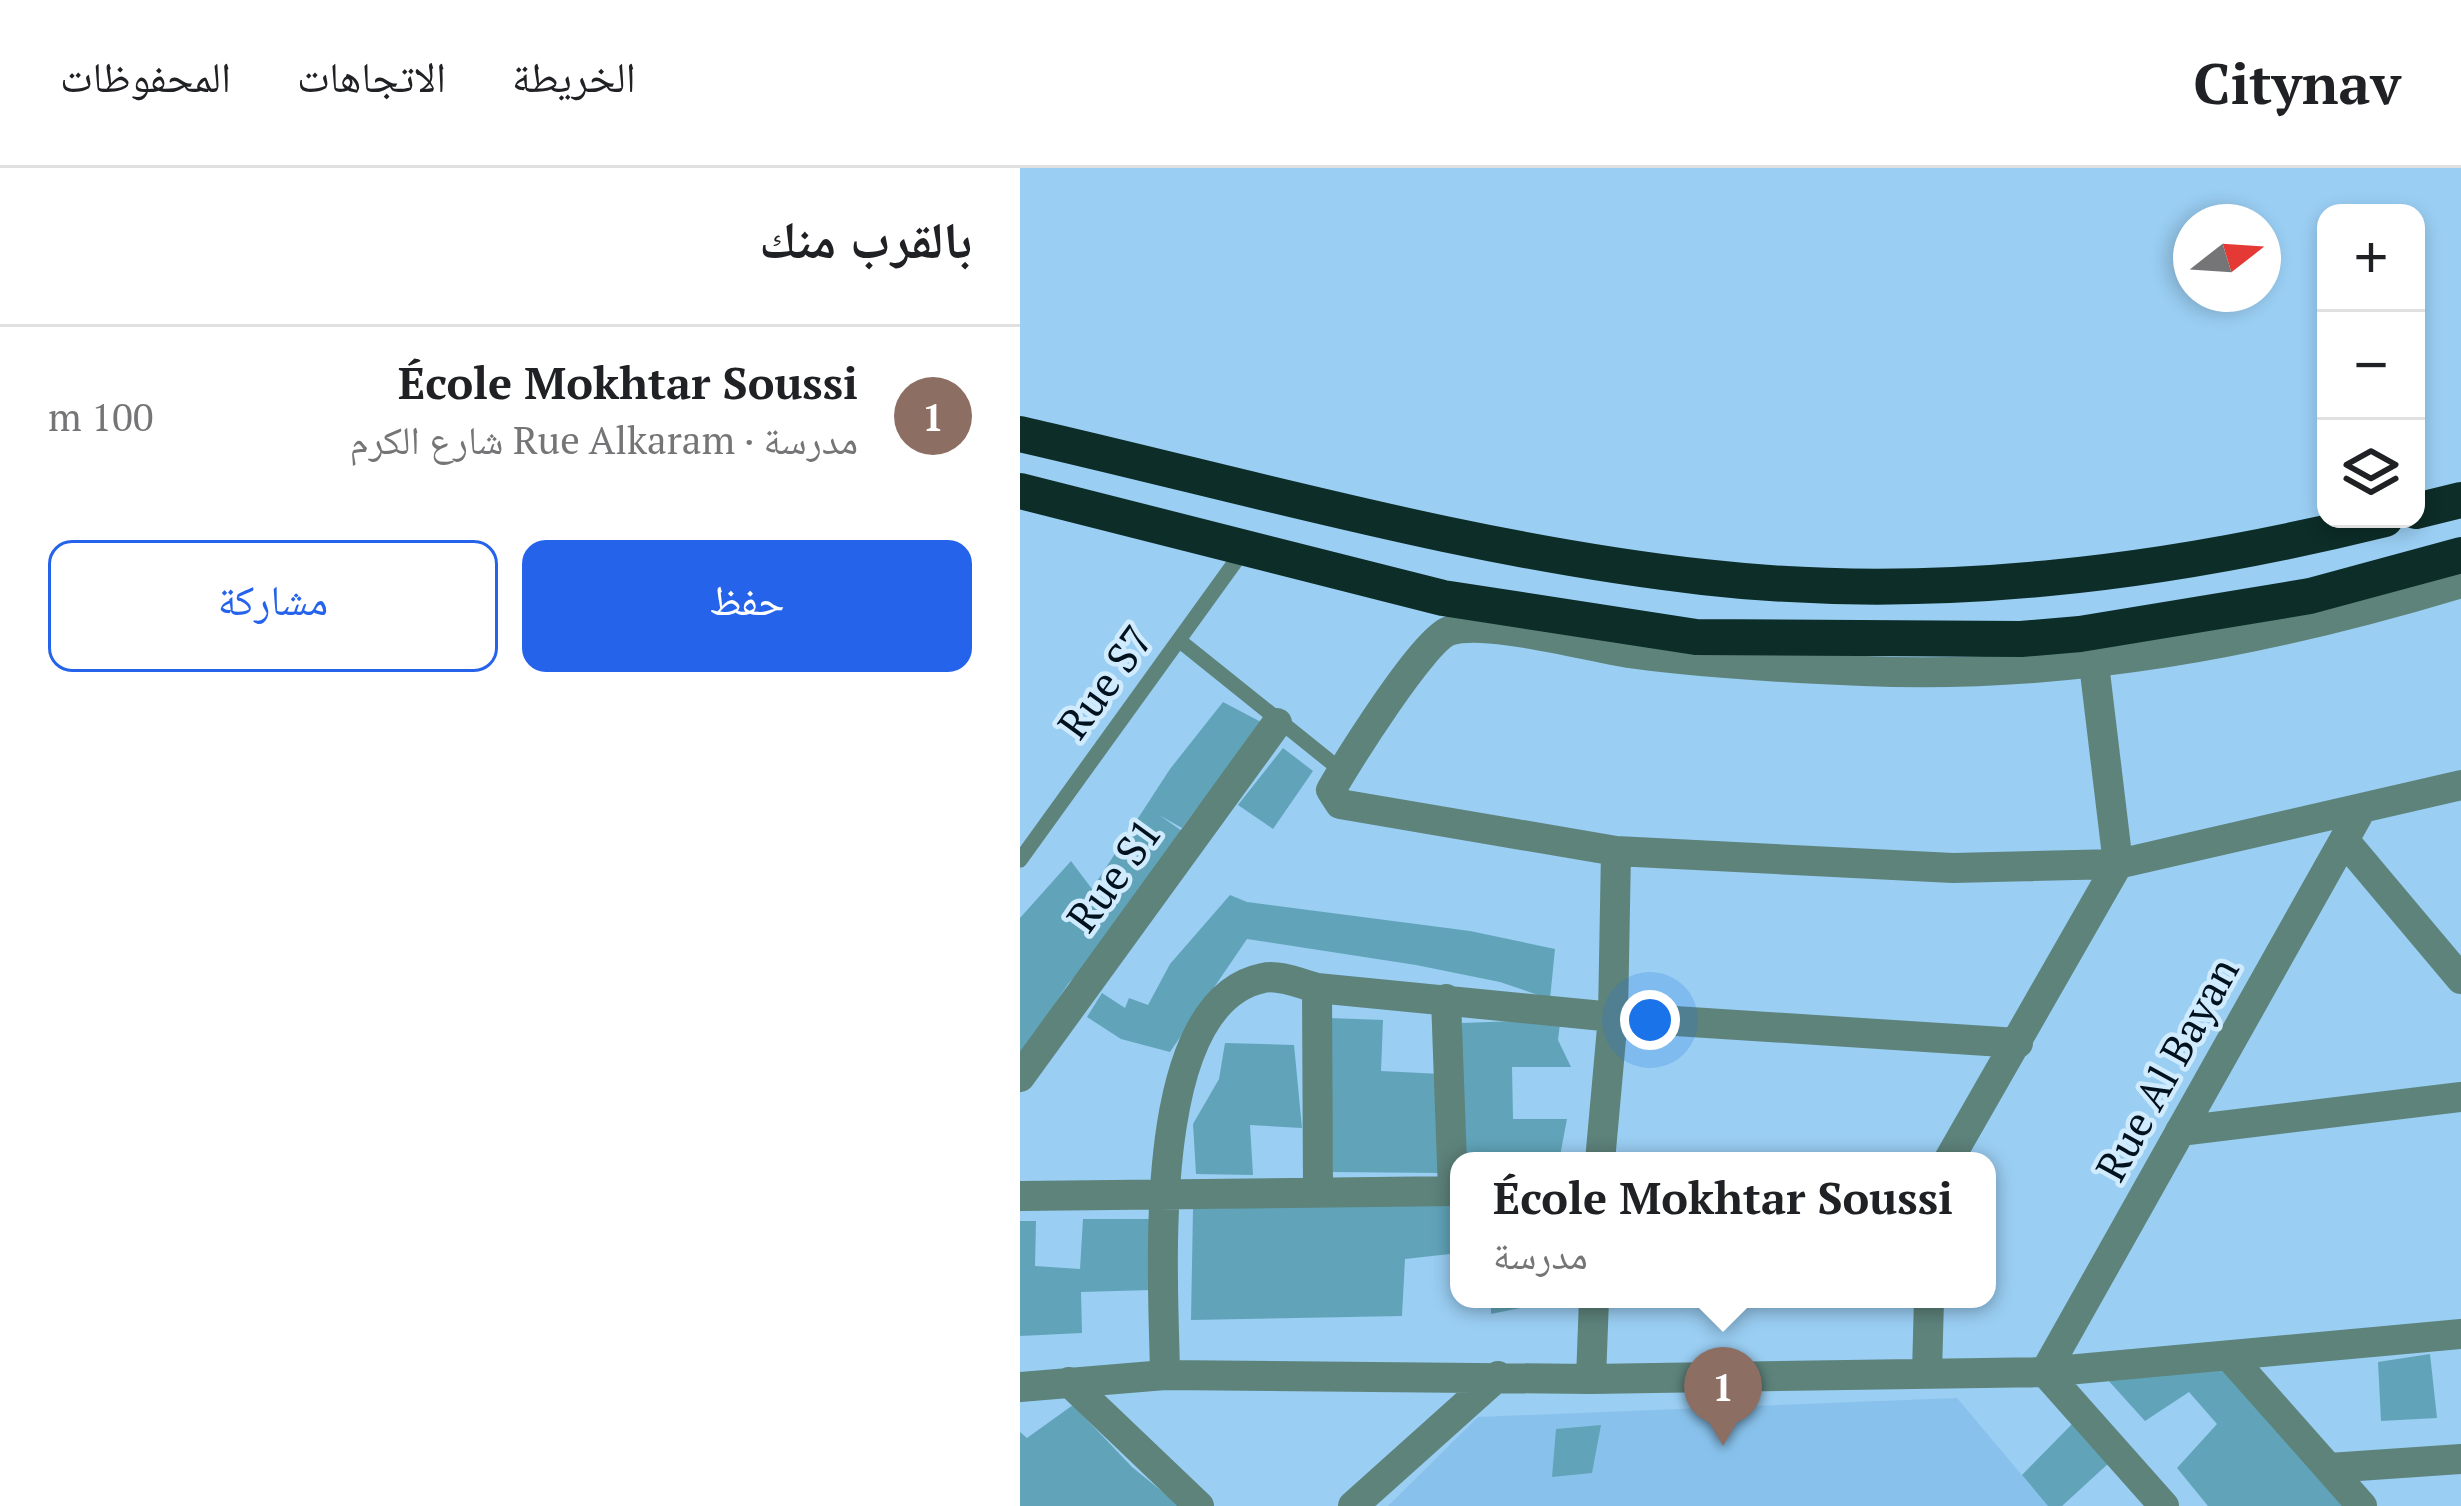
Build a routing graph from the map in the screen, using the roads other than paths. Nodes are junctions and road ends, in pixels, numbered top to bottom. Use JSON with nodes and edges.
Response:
{"nodes":[{"id":1,"x":1020,"y":434,"type":"edge"},
{"id":2,"x":1020,"y":491,"type":"edge"},
{"id":3,"x":2461,"y":500,"type":"edge"},
{"id":4,"x":2425,"y":509,"type":"edge"},
{"id":5,"x":2349,"y":528,"type":"edge"},
{"id":6,"x":1246,"y":546,"type":"junction"},
{"id":7,"x":2461,"y":555,"type":"edge"},
{"id":8,"x":2461,"y":583,"type":"edge"},
{"id":9,"x":1180,"y":640,"type":"junction"},
{"id":10,"x":2094,"y":664,"type":"junction"},
{"id":11,"x":1277,"y":723,"type":"junction"},
{"id":12,"x":1342,"y":771,"type":"junction"},
{"id":13,"x":2461,"y":785,"type":"edge"},
{"id":14,"x":2362,"y":808,"type":"junction"},
{"id":15,"x":2344,"y":840,"type":"junction"},
{"id":16,"x":1616,"y":851,"type":"junction"},
{"id":17,"x":1020,"y":860,"type":"edge"},
{"id":18,"x":2119,"y":864,"type":"junction"},
{"id":19,"x":2461,"y":979,"type":"edge"},
{"id":20,"x":1317,"y":988,"type":"junction"},
{"id":21,"x":1446,"y":999,"type":"junction"},
{"id":22,"x":1613,"y":1017,"type":"junction"},
{"id":23,"x":2018,"y":1043,"type":"junction"},
{"id":24,"x":1020,"y":1077,"type":"edge"},
{"id":25,"x":2461,"y":1097,"type":"edge"},
{"id":26,"x":2180,"y":1131,"type":"junction"},
{"id":27,"x":1454,"y":1152,"type":"edge"},
{"id":28,"x":1601,"y":1152,"type":"edge"},
{"id":29,"x":1953,"y":1152,"type":"edge"},
{"id":30,"x":1318,"y":1188,"type":"junction"},
{"id":31,"x":1164,"y":1190,"type":"junction"},
{"id":32,"x":1450,"y":1191,"type":"edge"},
{"id":33,"x":1020,"y":1196,"type":"edge"},
{"id":34,"x":1594,"y":1308,"type":"edge"},
{"id":35,"x":1929,"y":1308,"type":"edge"},
{"id":36,"x":2461,"y":1334,"type":"edge"},
{"id":37,"x":2230,"y":1357,"type":"junction"},
{"id":38,"x":2045,"y":1372,"type":"junction"},
{"id":39,"x":1927,"y":1373,"type":"junction"},
{"id":40,"x":1165,"y":1375,"type":"junction"},
{"id":41,"x":1498,"y":1376,"type":"junction"},
{"id":42,"x":1591,"y":1378,"type":"junction"},
{"id":43,"x":1069,"y":1382,"type":"junction"},
{"id":44,"x":1020,"y":1387,"type":"edge"},
{"id":45,"x":2461,"y":1459,"type":"edge"},
{"id":46,"x":2329,"y":1468,"type":"junction"},
{"id":47,"x":1199,"y":1506,"type":"edge"},
{"id":48,"x":1353,"y":1506,"type":"edge"},
{"id":49,"x":2164,"y":1506,"type":"edge"},
{"id":50,"x":2362,"y":1506,"type":"edge"}],
"edges":[{"from":1,"to":5,"type":"highway"},
{"from":2,"to":6,"type":"highway"},
{"from":3,"to":4,"type":"highway"},
{"from":6,"to":7,"type":"highway"},
{"from":6,"to":9,"type":"lane","name":"Rue S7"},
{"from":8,"to":10,"type":"street"},
{"from":9,"to":11,"type":"lane"},
{"from":9,"to":17,"type":"lane","name":"Rue S7"},
{"from":10,"to":12,"type":"street"},
{"from":10,"to":18,"type":"street"},
{"from":11,"to":12,"type":"lane"},
{"from":11,"to":24,"type":"street","name":"Rue S1"},
{"from":12,"to":16,"type":"street"},
{"from":13,"to":14,"type":"street"},
{"from":14,"to":15,"type":"street","name":"Rue Al Bayan"},
{"from":14,"to":18,"type":"street"},
{"from":15,"to":19,"type":"street"},
{"from":15,"to":26,"type":"street","name":"Rue Al Bayan"},
{"from":16,"to":18,"type":"street"},
{"from":16,"to":22,"type":"street"},
{"from":18,"to":23,"type":"street"},
{"from":20,"to":21,"type":"street"},
{"from":20,"to":30,"type":"street"},
{"from":20,"to":31,"type":"street"},
{"from":21,"to":22,"type":"street"},
{"from":21,"to":27,"type":"street"},
{"from":22,"to":23,"type":"street"},
{"from":22,"to":28,"type":"street"},
{"from":23,"to":29,"type":"street"},
{"from":25,"to":26,"type":"street"},
{"from":26,"to":38,"type":"street","name":"Rue Al Bayan"},
{"from":30,"to":31,"type":"street"},
{"from":30,"to":32,"type":"street"},
{"from":31,"to":33,"type":"street"},
{"from":31,"to":40,"type":"street"},
{"from":34,"to":42,"type":"street"},
{"from":35,"to":39,"type":"street"},
{"from":36,"to":37,"type":"street"},
{"from":37,"to":38,"type":"street"},
{"from":37,"to":46,"type":"street"},
{"from":38,"to":39,"type":"street"},
{"from":38,"to":49,"type":"street"},
{"from":39,"to":42,"type":"street"},
{"from":40,"to":41,"type":"street"},
{"from":40,"to":43,"type":"street"},
{"from":41,"to":42,"type":"street"},
{"from":41,"to":48,"type":"street"},
{"from":43,"to":44,"type":"street"},
{"from":43,"to":47,"type":"street"},
{"from":45,"to":46,"type":"street"},
{"from":46,"to":50,"type":"street"}]}
